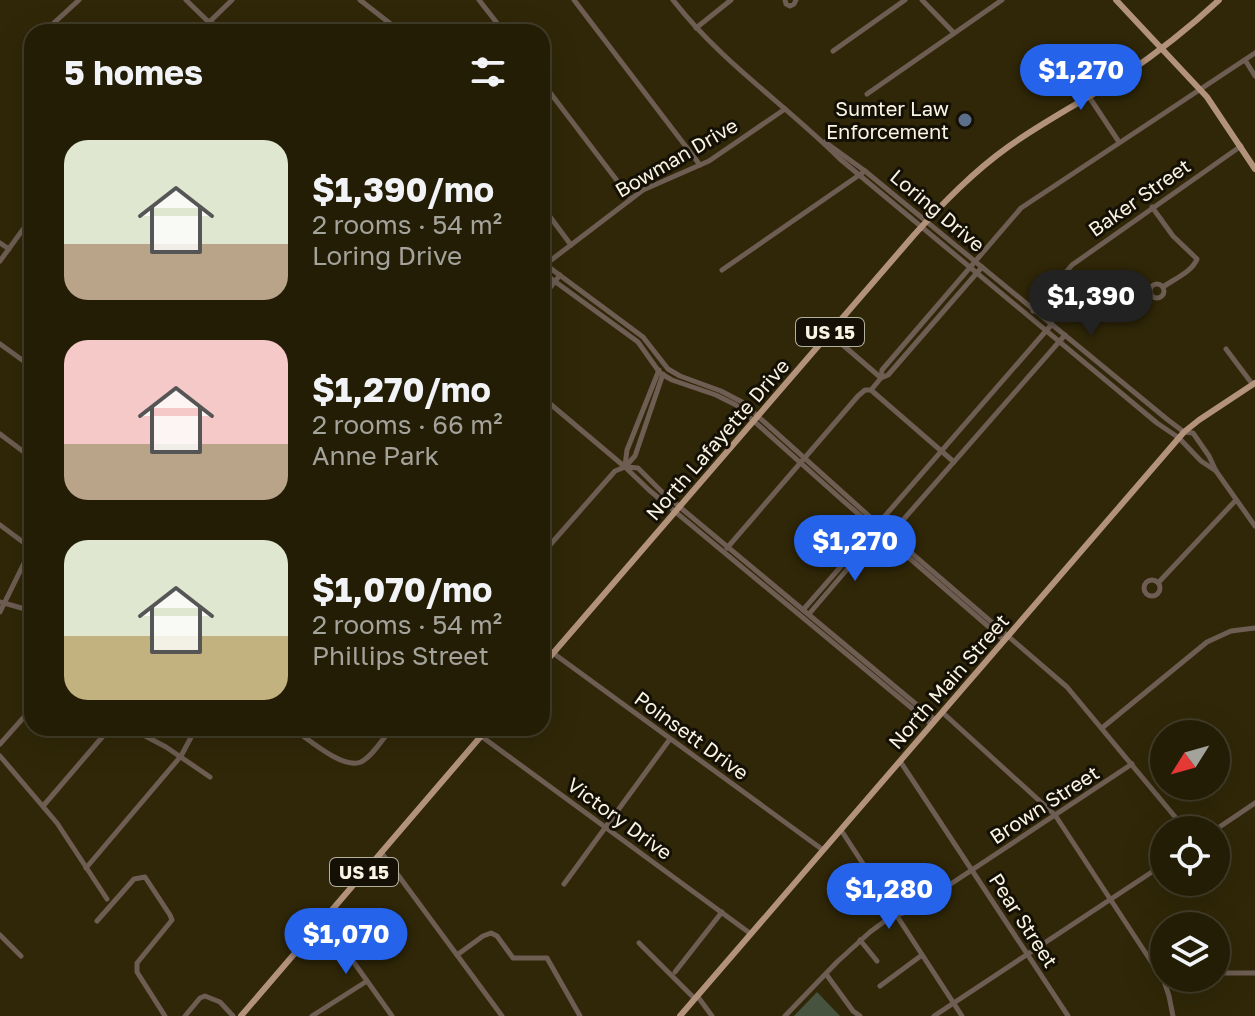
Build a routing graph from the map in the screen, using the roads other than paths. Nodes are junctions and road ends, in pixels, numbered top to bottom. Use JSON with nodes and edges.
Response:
{"nodes":[{"id":1,"x":79,"y":0,"type":"edge"},
{"id":2,"x":186,"y":0,"type":"edge"},
{"id":3,"x":232,"y":0,"type":"edge"},
{"id":4,"x":360,"y":0,"type":"edge"},
{"id":5,"x":479,"y":0,"type":"edge"},
{"id":6,"x":574,"y":0,"type":"edge"},
{"id":7,"x":673,"y":0,"type":"edge"},
{"id":8,"x":731,"y":0,"type":"edge"},
{"id":9,"x":785,"y":0,"type":"edge"},
{"id":10,"x":796,"y":0,"type":"edge"},
{"id":11,"x":905,"y":0,"type":"edge"},
{"id":12,"x":922,"y":0,"type":"edge"},
{"id":13,"x":1002,"y":0,"type":"edge"},
{"id":14,"x":1219,"y":0,"type":"edge"},
{"id":15,"x":1119,"y":1,"type":"edge"},
{"id":16,"x":210,"y":22,"type":"junction"},
{"id":17,"x":53,"y":24,"type":"edge"},
{"id":18,"x":214,"y":24,"type":"edge"},
{"id":19,"x":391,"y":24,"type":"edge"},
{"id":20,"x":498,"y":24,"type":"edge"},
{"id":21,"x":696,"y":28,"type":"junction"},
{"id":22,"x":954,"y":33,"type":"junction"},
{"id":23,"x":1162,"y":48,"type":"junction"},
{"id":24,"x":833,"y":51,"type":"dead end"},
{"id":25,"x":1255,"y":53,"type":"edge"},
{"id":26,"x":1245,"y":60,"type":"junction"},
{"id":27,"x":1068,"y":65,"type":"dead end"},
{"id":28,"x":1255,"y":76,"type":"edge"},
{"id":29,"x":1200,"y":89,"type":"junction"},
{"id":30,"x":550,"y":93,"type":"edge"},
{"id":31,"x":867,"y":94,"type":"dead end"},
{"id":32,"x":1089,"y":96,"type":"junction"},
{"id":33,"x":785,"y":109,"type":"junction"},
{"id":34,"x":818,"y":137,"type":"junction"},
{"id":35,"x":1119,"y":142,"type":"junction"},
{"id":36,"x":1241,"y":146,"type":"junction"},
{"id":37,"x":700,"y":165,"type":"junction"},
{"id":38,"x":1255,"y":169,"type":"edge"},
{"id":39,"x":865,"y":171,"type":"junction"},
{"id":40,"x":859,"y":175,"type":"junction"},
{"id":41,"x":631,"y":199,"type":"junction"},
{"id":42,"x":1152,"y":207,"type":"junction"},
{"id":43,"x":550,"y":217,"type":"edge"},
{"id":44,"x":927,"y":221,"type":"junction"},
{"id":45,"x":921,"y":227,"type":"junction"},
{"id":46,"x":24,"y":228,"type":"edge"},
{"id":47,"x":0,"y":243,"type":"edge"},
{"id":48,"x":571,"y":245,"type":"junction"},
{"id":49,"x":9,"y":249,"type":"junction"},
{"id":50,"x":550,"y":259,"type":"edge"},
{"id":51,"x":0,"y":261,"type":"edge"},
{"id":52,"x":975,"y":261,"type":"junction"},
{"id":53,"x":982,"y":267,"type":"junction"},
{"id":54,"x":550,"y":268,"type":"edge"},
{"id":55,"x":970,"y":268,"type":"junction"},
{"id":56,"x":722,"y":270,"type":"dead end"},
{"id":57,"x":976,"y":273,"type":"junction"},
{"id":58,"x":560,"y":275,"type":"junction"},
{"id":59,"x":550,"y":278,"type":"edge"},
{"id":60,"x":555,"y":281,"type":"junction"},
{"id":61,"x":1163,"y":287,"type":"dead end"},
{"id":62,"x":550,"y":288,"type":"edge"},
{"id":63,"x":1034,"y":310,"type":"junction"},
{"id":64,"x":1029,"y":316,"type":"junction"},
{"id":65,"x":1052,"y":324,"type":"junction"},
{"id":66,"x":1046,"y":331,"type":"junction"},
{"id":67,"x":829,"y":333,"type":"junction"},
{"id":68,"x":1065,"y":335,"type":"junction"},
{"id":69,"x":1059,"y":341,"type":"junction"},
{"id":70,"x":0,"y":344,"type":"edge"},
{"id":71,"x":1226,"y":349,"type":"dead end"},
{"id":72,"x":24,"y":361,"type":"edge"},
{"id":73,"x":664,"y":365,"type":"junction"},
{"id":74,"x":660,"y":373,"type":"junction"},
{"id":75,"x":881,"y":378,"type":"junction"},
{"id":76,"x":1254,"y":384,"type":"edge"},
{"id":77,"x":871,"y":390,"type":"junction"},
{"id":78,"x":550,"y":404,"type":"edge"},
{"id":79,"x":756,"y":418,"type":"junction"},
{"id":80,"x":0,"y":434,"type":"edge"},
{"id":81,"x":1182,"y":435,"type":"junction"},
{"id":82,"x":942,"y":451,"type":"junction"},
{"id":83,"x":24,"y":452,"type":"edge"},
{"id":84,"x":803,"y":460,"type":"junction"},
{"id":85,"x":954,"y":462,"type":"junction"},
{"id":86,"x":625,"y":467,"type":"junction"},
{"id":87,"x":1216,"y":471,"type":"junction"},
{"id":88,"x":1236,"y":500,"type":"junction"},
{"id":89,"x":678,"y":509,"type":"junction"},
{"id":90,"x":0,"y":525,"type":"edge"},
{"id":91,"x":1255,"y":526,"type":"edge"},
{"id":92,"x":877,"y":528,"type":"junction"},
{"id":93,"x":888,"y":536,"type":"junction"},
{"id":94,"x":24,"y":542,"type":"edge"},
{"id":95,"x":550,"y":545,"type":"edge"},
{"id":96,"x":726,"y":549,"type":"junction"},
{"id":97,"x":24,"y":562,"type":"edge"},
{"id":98,"x":1158,"y":583,"type":"dead end"},
{"id":99,"x":2,"y":602,"type":"edge"},
{"id":100,"x":24,"y":609,"type":"edge"},
{"id":101,"x":0,"y":612,"type":"edge"},
{"id":102,"x":804,"y":613,"type":"junction"},
{"id":103,"x":1255,"y":628,"type":"edge"},
{"id":104,"x":1006,"y":638,"type":"junction"},
{"id":105,"x":550,"y":651,"type":"edge"},
{"id":106,"x":553,"y":653,"type":"junction"},
{"id":107,"x":550,"y":657,"type":"edge"},
{"id":108,"x":942,"y":712,"type":"junction"},
{"id":109,"x":24,"y":717,"type":"edge"},
{"id":110,"x":933,"y":722,"type":"junction"},
{"id":111,"x":1102,"y":728,"type":"junction"},
{"id":112,"x":103,"y":736,"type":"edge"},
{"id":113,"x":145,"y":736,"type":"edge"},
{"id":114,"x":192,"y":736,"type":"edge"},
{"id":115,"x":304,"y":736,"type":"edge"},
{"id":116,"x":385,"y":736,"type":"edge"},
{"id":117,"x":481,"y":736,"type":"joint"},
{"id":118,"x":670,"y":739,"type":"junction"},
{"id":119,"x":0,"y":744,"type":"edge"},
{"id":120,"x":0,"y":756,"type":"edge"},
{"id":121,"x":181,"y":756,"type":"junction"},
{"id":122,"x":900,"y":761,"type":"junction"},
{"id":123,"x":1132,"y":764,"type":"junction"},
{"id":124,"x":210,"y":777,"type":"dead end"},
{"id":125,"x":1255,"y":803,"type":"edge"},
{"id":126,"x":44,"y":805,"type":"junction"},
{"id":127,"x":1055,"y":815,"type":"junction"},
{"id":128,"x":1175,"y":816,"type":"edge"},
{"id":129,"x":1230,"y":820,"type":"edge"},
{"id":130,"x":606,"y":827,"type":"junction"},
{"id":131,"x":841,"y":830,"type":"junction"},
{"id":132,"x":823,"y":850,"type":"junction"},
{"id":133,"x":381,"y":852,"type":"junction"},
{"id":134,"x":86,"y":868,"type":"junction"},
{"id":135,"x":972,"y":870,"type":"junction"},
{"id":136,"x":1150,"y":873,"type":"edge"},
{"id":137,"x":564,"y":884,"type":"dead end"},
{"id":138,"x":107,"y":899,"type":"dead end"},
{"id":139,"x":1111,"y":899,"type":"junction"},
{"id":140,"x":722,"y":912,"type":"junction"},
{"id":141,"x":896,"y":915,"type":"junction"},
{"id":142,"x":323,"y":919,"type":"junction"},
{"id":143,"x":97,"y":921,"type":"dead end"},
{"id":144,"x":751,"y":934,"type":"junction"},
{"id":145,"x":0,"y":935,"type":"edge"},
{"id":146,"x":860,"y":940,"type":"junction"},
{"id":147,"x":639,"y":943,"type":"dead end"},
{"id":148,"x":1027,"y":954,"type":"junction"},
{"id":149,"x":457,"y":955,"type":"junction"},
{"id":150,"x":922,"y":955,"type":"junction"},
{"id":151,"x":21,"y":956,"type":"dead end"},
{"id":152,"x":1150,"y":956,"type":"edge"},
{"id":153,"x":877,"y":961,"type":"dead end"},
{"id":154,"x":675,"y":972,"type":"dead end"},
{"id":155,"x":1230,"y":973,"type":"edge"},
{"id":156,"x":1255,"y":973,"type":"edge"},
{"id":157,"x":826,"y":974,"type":"junction"},
{"id":158,"x":367,"y":981,"type":"junction"},
{"id":159,"x":880,"y":986,"type":"dead end"},
{"id":160,"x":1168,"y":992,"type":"edge"},
{"id":161,"x":697,"y":998,"type":"junction"},
{"id":162,"x":954,"y":1003,"type":"junction"},
{"id":163,"x":165,"y":1016,"type":"edge"},
{"id":164,"x":185,"y":1016,"type":"edge"},
{"id":165,"x":233,"y":1016,"type":"edge"},
{"id":166,"x":241,"y":1016,"type":"edge"},
{"id":167,"x":312,"y":1016,"type":"edge"},
{"id":168,"x":392,"y":1016,"type":"edge"},
{"id":169,"x":502,"y":1016,"type":"edge"},
{"id":170,"x":580,"y":1016,"type":"edge"},
{"id":171,"x":680,"y":1016,"type":"edge"},
{"id":172,"x":712,"y":1016,"type":"edge"},
{"id":173,"x":785,"y":1016,"type":"edge"},
{"id":174,"x":860,"y":1016,"type":"edge"},
{"id":175,"x":934,"y":1016,"type":"edge"},
{"id":176,"x":962,"y":1016,"type":"edge"},
{"id":177,"x":1068,"y":1016,"type":"edge"},
{"id":178,"x":1173,"y":1016,"type":"edge"}],
"edges":[{"from":1,"to":17,"type":"street"},
{"from":2,"to":16,"type":"street"},
{"from":3,"to":16,"type":"street"},
{"from":4,"to":19,"type":"street"},
{"from":5,"to":20,"type":"street"},
{"from":6,"to":37,"type":"street"},
{"from":7,"to":21,"type":"street","name":"Loring Drive"},
{"from":8,"to":21,"type":"street"},
{"from":9,"to":10,"type":"street"},
{"from":11,"to":24,"type":"street"},
{"from":12,"to":22,"type":"street"},
{"from":13,"to":22,"type":"street"},
{"from":14,"to":23,"type":"main road","name":"North Lafayette Drive","number":"US 15"},
{"from":15,"to":23,"type":"main road"},
{"from":16,"to":18,"type":"street"},
{"from":21,"to":33,"type":"street","name":"Loring Drive"},
{"from":22,"to":31,"type":"street"},
{"from":23,"to":29,"type":"main road"},
{"from":23,"to":32,"type":"main road","name":"North Lafayette Drive","number":"US 15"},
{"from":25,"to":26,"type":"street"},
{"from":26,"to":28,"type":"street"},
{"from":26,"to":29,"type":"street"},
{"from":27,"to":32,"type":"street"},
{"from":29,"to":35,"type":"street"},
{"from":29,"to":36,"type":"main road"},
{"from":30,"to":41,"type":"street"},
{"from":32,"to":35,"type":"street"},
{"from":32,"to":44,"type":"main road","name":"North Lafayette Drive","number":"US 15"},
{"from":33,"to":34,"type":"street","name":"Loring Drive"},
{"from":33,"to":37,"type":"street","name":"Bowman Drive"},
{"from":34,"to":39,"type":"street","name":"Loring Drive"},
{"from":34,"to":40,"type":"street","name":"Loring Drive"},
{"from":35,"to":52,"type":"street"},
{"from":36,"to":38,"type":"main road"},
{"from":36,"to":42,"type":"street","name":"Baker Street"},
{"from":37,"to":41,"type":"street","name":"Bowman Drive"},
{"from":39,"to":40,"type":"street"},
{"from":39,"to":44,"type":"street","name":"Loring Drive"},
{"from":40,"to":45,"type":"street","name":"Loring Drive"},
{"from":40,"to":56,"type":"street"},
{"from":41,"to":48,"type":"street","name":"Bowman Drive"},
{"from":42,"to":61,"type":"street"},
{"from":42,"to":63,"type":"street","name":"Baker Street"},
{"from":43,"to":48,"type":"street"},
{"from":44,"to":45,"type":"main road","name":"North Lafayette Drive","number":"US 15"},
{"from":44,"to":52,"type":"street","name":"Loring Drive"},
{"from":45,"to":55,"type":"street","name":"Loring Drive"},
{"from":45,"to":67,"type":"main road","name":"North Lafayette Drive","number":"US 15"},
{"from":46,"to":49,"type":"street"},
{"from":47,"to":49,"type":"street"},
{"from":48,"to":50,"type":"street","name":"Bowman Drive"},
{"from":49,"to":51,"type":"street"},
{"from":52,"to":53,"type":"street","name":"Loring Drive"},
{"from":52,"to":55,"type":"street"},
{"from":53,"to":57,"type":"street"},
{"from":53,"to":63,"type":"street","name":"Loring Drive"},
{"from":54,"to":58,"type":"street"},
{"from":55,"to":57,"type":"street","name":"Loring Drive"},
{"from":55,"to":75,"type":"street"},
{"from":57,"to":64,"type":"street","name":"Loring Drive"},
{"from":57,"to":75,"type":"street"},
{"from":58,"to":60,"type":"street"},
{"from":58,"to":73,"type":"street"},
{"from":59,"to":60,"type":"street"},
{"from":60,"to":62,"type":"street"},
{"from":60,"to":74,"type":"street"},
{"from":63,"to":64,"type":"street","name":"Baker Street"},
{"from":63,"to":65,"type":"street","name":"Loring Drive"},
{"from":64,"to":66,"type":"street","name":"Loring Drive"},
{"from":65,"to":66,"type":"street"},
{"from":65,"to":68,"type":"street","name":"Loring Drive"},
{"from":66,"to":69,"type":"street","name":"Loring Drive"},
{"from":66,"to":82,"type":"street"},
{"from":67,"to":75,"type":"street"},
{"from":67,"to":79,"type":"main road","name":"North Lafayette Drive","number":"US 15"},
{"from":68,"to":69,"type":"street"},
{"from":68,"to":81,"type":"street","name":"Loring Drive"},
{"from":69,"to":81,"type":"street","name":"Loring Drive"},
{"from":69,"to":85,"type":"street"},
{"from":70,"to":72,"type":"street"},
{"from":71,"to":76,"type":"street"},
{"from":73,"to":74,"type":"street"},
{"from":73,"to":79,"type":"street"},
{"from":74,"to":79,"type":"street"},
{"from":74,"to":86,"type":"street"},
{"from":75,"to":77,"type":"street"},
{"from":76,"to":81,"type":"main road","name":"North Main Street"},
{"from":77,"to":82,"type":"street"},
{"from":77,"to":84,"type":"street"},
{"from":78,"to":86,"type":"street"},
{"from":79,"to":84,"type":"street"},
{"from":79,"to":89,"type":"main road","name":"North Lafayette Drive","number":"US 15"},
{"from":80,"to":83,"type":"street"},
{"from":81,"to":87,"type":"street"},
{"from":81,"to":87,"type":"street"},
{"from":81,"to":104,"type":"main road","name":"North Main Street"},
{"from":82,"to":85,"type":"street"},
{"from":82,"to":92,"type":"street"},
{"from":84,"to":92,"type":"street"},
{"from":84,"to":96,"type":"street"},
{"from":85,"to":93,"type":"street"},
{"from":86,"to":89,"type":"street"},
{"from":86,"to":95,"type":"street"},
{"from":87,"to":88,"type":"street"},
{"from":88,"to":91,"type":"street"},
{"from":88,"to":98,"type":"street"},
{"from":89,"to":96,"type":"street"},
{"from":89,"to":106,"type":"main road","name":"North Lafayette Drive","number":"US 15"},
{"from":90,"to":94,"type":"street"},
{"from":92,"to":93,"type":"street"},
{"from":92,"to":102,"type":"street"},
{"from":93,"to":104,"type":"street"},
{"from":96,"to":102,"type":"street"},
{"from":97,"to":99,"type":"street"},
{"from":99,"to":100,"type":"street"},
{"from":99,"to":101,"type":"street"},
{"from":102,"to":110,"type":"street"},
{"from":103,"to":111,"type":"street"},
{"from":104,"to":108,"type":"main road","name":"North Main Street"},
{"from":104,"to":111,"type":"street"},
{"from":105,"to":106,"type":"street","name":"Poinsett Drive"},
{"from":106,"to":107,"type":"main road","name":"North Lafayette Drive","number":"US 15"},
{"from":106,"to":118,"type":"street","name":"Poinsett Drive"},
{"from":108,"to":110,"type":"main road","name":"North Main Street"},
{"from":108,"to":127,"type":"street"},
{"from":109,"to":119,"type":"street"},
{"from":110,"to":122,"type":"main road","name":"North Main Street"},
{"from":111,"to":123,"type":"street"},
{"from":112,"to":126,"type":"street"},
{"from":113,"to":121,"type":"street"},
{"from":114,"to":121,"type":"street"},
{"from":115,"to":116,"type":"street"},
{"from":117,"to":130,"type":"street","name":"Victory Drive"},
{"from":117,"to":133,"type":"main road","number":"US 15"},
{"from":118,"to":130,"type":"street"},
{"from":118,"to":132,"type":"street","name":"Poinsett Drive"},
{"from":120,"to":126,"type":"street"},
{"from":121,"to":124,"type":"street"},
{"from":121,"to":134,"type":"street"},
{"from":122,"to":131,"type":"main road","name":"North Main Street"},
{"from":122,"to":135,"type":"street","name":"Pear Street"},
{"from":123,"to":127,"type":"street","name":"Brown Street"},
{"from":123,"to":128,"type":"street"},
{"from":125,"to":129,"type":"street"},
{"from":126,"to":134,"type":"street"},
{"from":127,"to":135,"type":"street","name":"Brown Street"},
{"from":127,"to":139,"type":"street"},
{"from":130,"to":137,"type":"street"},
{"from":130,"to":140,"type":"street","name":"Victory Drive"},
{"from":131,"to":132,"type":"main road","name":"North Main Street"},
{"from":131,"to":141,"type":"street"},
{"from":132,"to":144,"type":"main road","name":"North Main Street"},
{"from":133,"to":142,"type":"main road","number":"US 15"},
{"from":133,"to":149,"type":"street"},
{"from":134,"to":138,"type":"street"},
{"from":135,"to":141,"type":"street","name":"Brown Street"},
{"from":135,"to":148,"type":"street","name":"Pear Street"},
{"from":136,"to":139,"type":"street"},
{"from":139,"to":148,"type":"street"},
{"from":139,"to":152,"type":"street"},
{"from":140,"to":144,"type":"street","name":"Victory Drive"},
{"from":140,"to":154,"type":"street"},
{"from":141,"to":146,"type":"street","name":"Brown Street"},
{"from":141,"to":150,"type":"street"},
{"from":142,"to":158,"type":"street"},
{"from":142,"to":166,"type":"main road","number":"US 15"},
{"from":143,"to":163,"type":"street"},
{"from":144,"to":161,"type":"main road","name":"North Main Street"},
{"from":145,"to":151,"type":"street"},
{"from":146,"to":153,"type":"street"},
{"from":146,"to":157,"type":"street","name":"Brown Street"},
{"from":147,"to":161,"type":"street"},
{"from":148,"to":162,"type":"street"},
{"from":148,"to":177,"type":"street","name":"Pear Street"},
{"from":149,"to":169,"type":"street"},
{"from":149,"to":170,"type":"street"},
{"from":150,"to":159,"type":"street"},
{"from":150,"to":162,"type":"street"},
{"from":155,"to":156,"type":"street"},
{"from":157,"to":173,"type":"street","name":"Brown Street"},
{"from":157,"to":174,"type":"street"},
{"from":158,"to":167,"type":"street"},
{"from":158,"to":168,"type":"street"},
{"from":160,"to":178,"type":"street"},
{"from":161,"to":171,"type":"main road","name":"North Main Street"},
{"from":161,"to":172,"type":"street"},
{"from":162,"to":175,"type":"street"},
{"from":162,"to":176,"type":"street"},
{"from":164,"to":165,"type":"street"}]}
